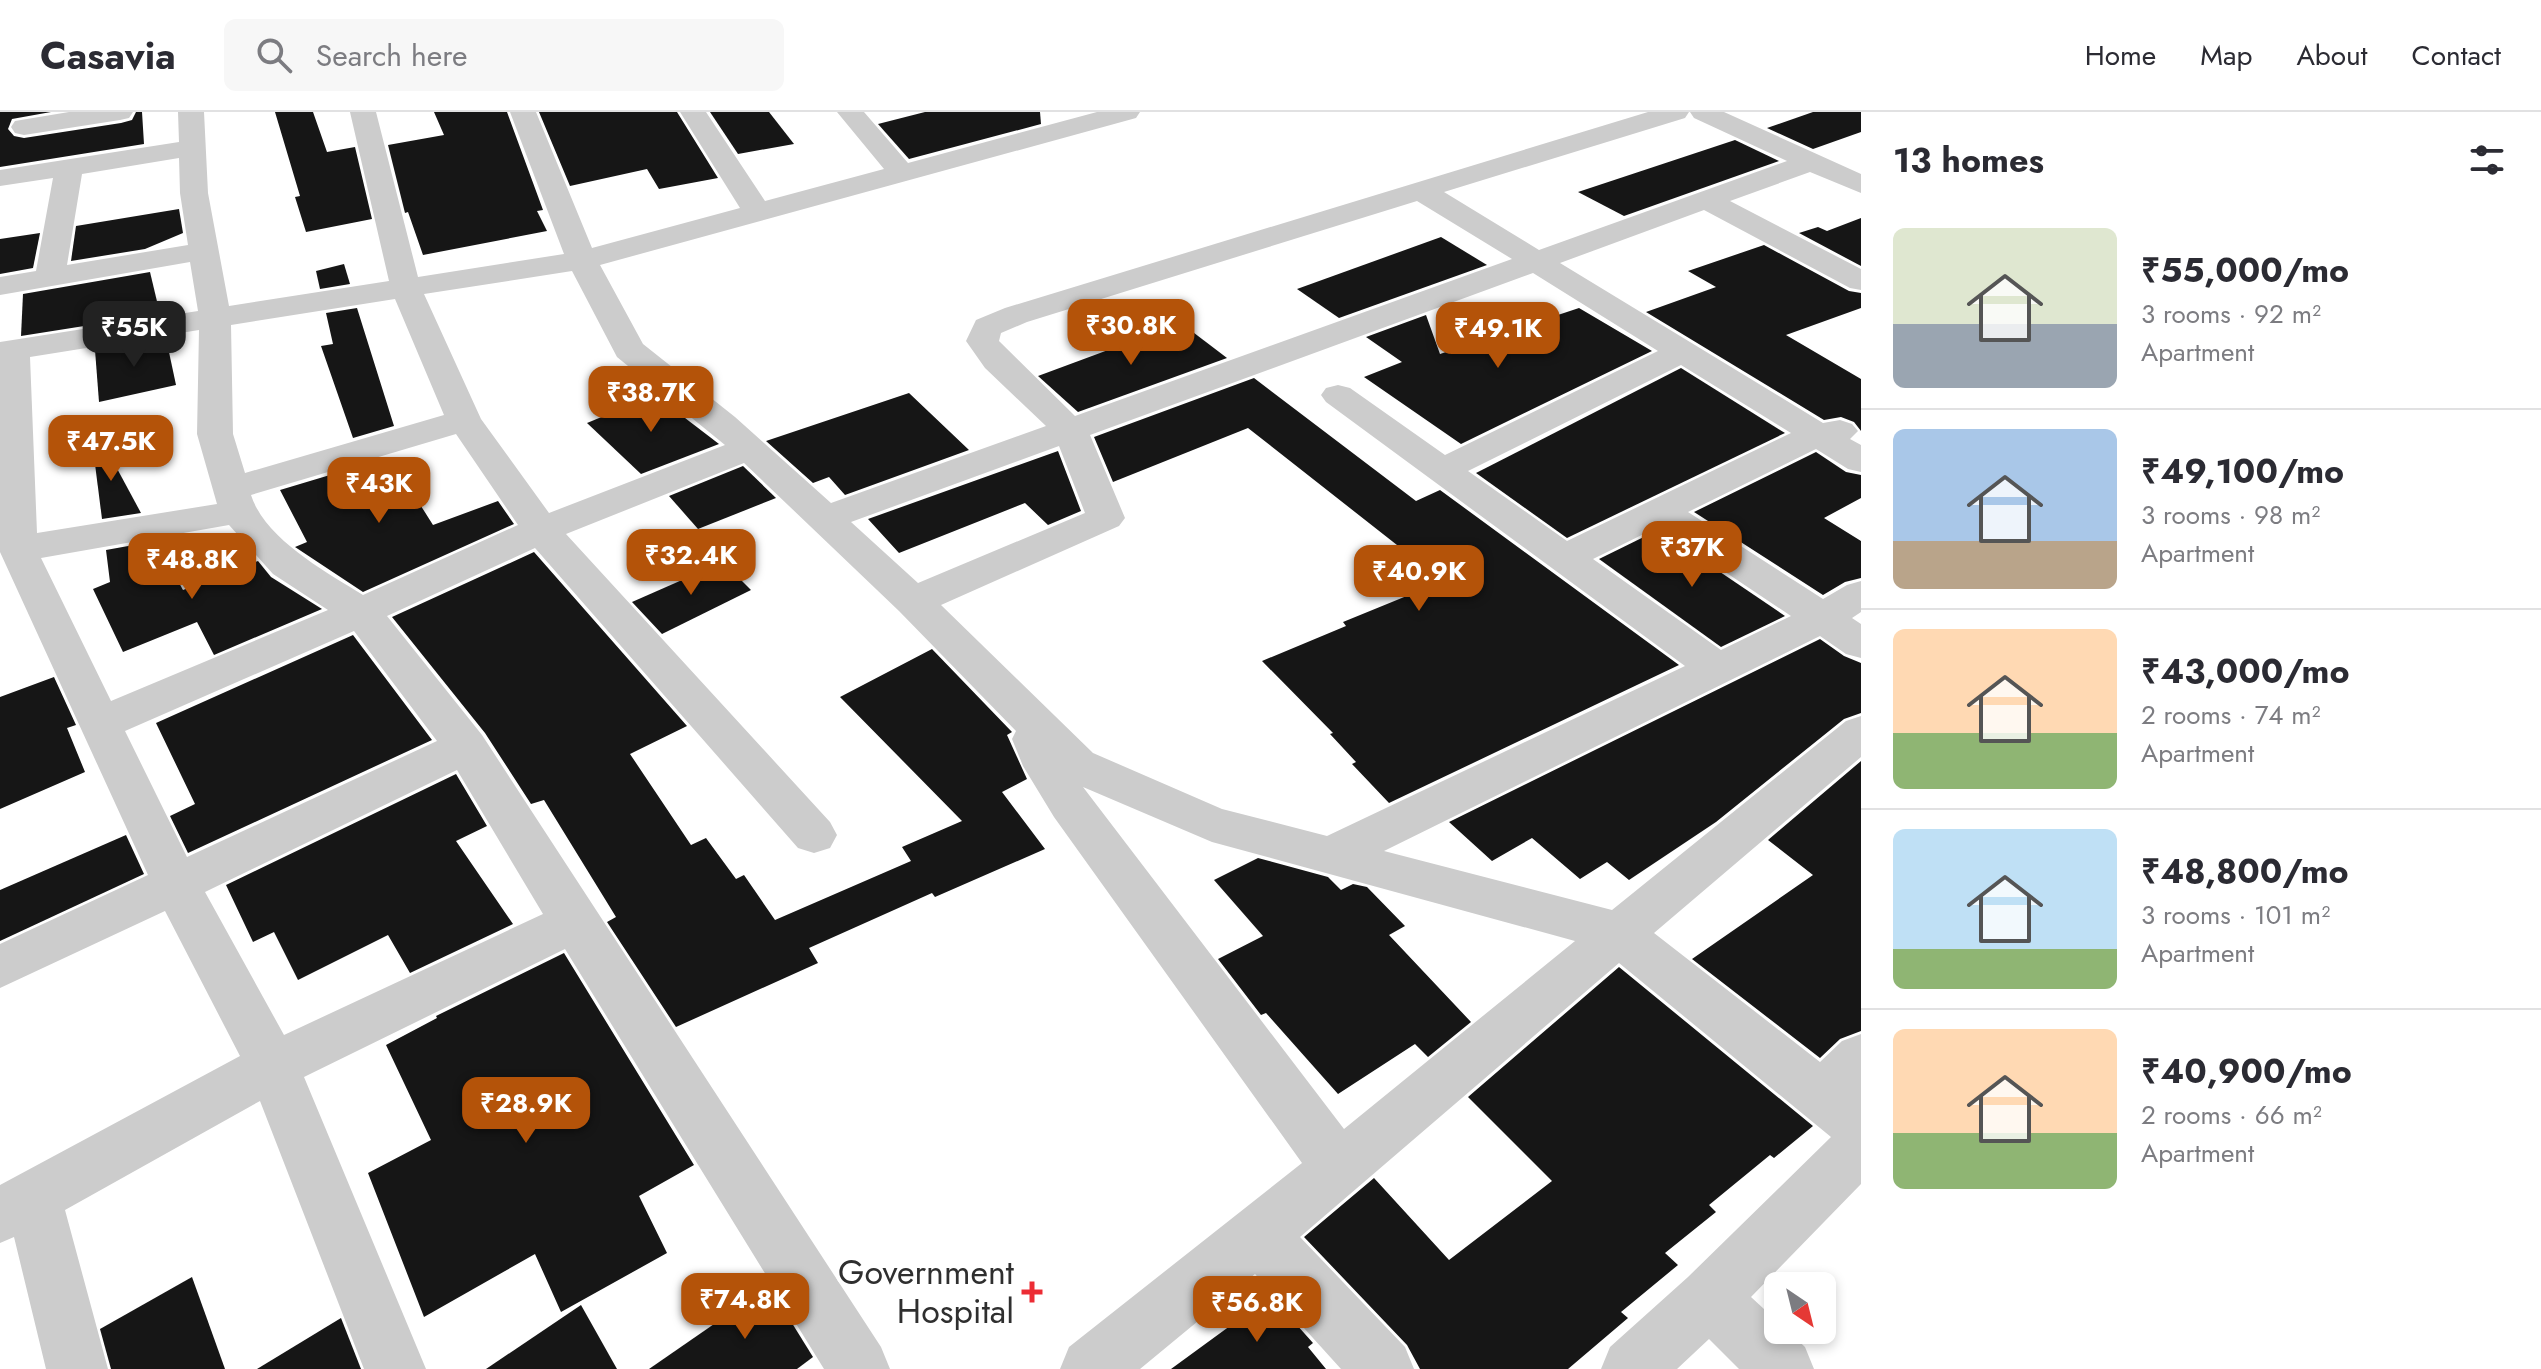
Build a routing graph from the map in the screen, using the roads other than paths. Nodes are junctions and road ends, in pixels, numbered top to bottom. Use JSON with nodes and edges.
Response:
{"nodes":[{"id":1,"x":120,"y":112,"type":"edge"},
{"id":2,"x":363,"y":112,"type":"edge"},
{"id":3,"x":523,"y":112,"type":"edge"},
{"id":4,"x":693,"y":112,"type":"edge"},
{"id":5,"x":850,"y":112,"type":"edge"},
{"id":6,"x":1127,"y":112,"type":"edge"},
{"id":7,"x":1676,"y":112,"type":"edge"},
{"id":8,"x":1703,"y":112,"type":"edge"},
{"id":9,"x":24,"y":127,"type":"dead end"},
{"id":10,"x":192,"y":130,"type":"edge"},
{"id":11,"x":1813,"y":161,"type":"junction"},
{"id":12,"x":69,"y":167,"type":"junction"},
{"id":13,"x":902,"y":173,"type":"junction"},
{"id":14,"x":0,"y":178,"type":"edge"},
{"id":15,"x":1861,"y":185,"type":"edge"},
{"id":16,"x":1423,"y":192,"type":"junction"},
{"id":17,"x":1707,"y":200,"type":"junction"},
{"id":18,"x":758,"y":213,"type":"junction"},
{"id":19,"x":204,"y":251,"type":"junction"},
{"id":20,"x":582,"y":260,"type":"junction"},
{"id":21,"x":1537,"y":261,"type":"junction"},
{"id":22,"x":50,"y":277,"type":"junction"},
{"id":23,"x":1861,"y":281,"type":"edge"},
{"id":24,"x":0,"y":286,"type":"edge"},
{"id":25,"x":406,"y":289,"type":"junction"},
{"id":26,"x":215,"y":319,"type":"junction"},
{"id":27,"x":7,"y":351,"type":"edge"},
{"id":28,"x":1682,"y":352,"type":"junction"},
{"id":29,"x":1338,"y":395,"type":"dead end"},
{"id":30,"x":464,"y":420,"type":"junction"},
{"id":31,"x":1861,"y":429,"type":"edge"},
{"id":32,"x":1070,"y":430,"type":"junction"},
{"id":33,"x":1818,"y":434,"type":"junction"},
{"id":34,"x":749,"y":448,"type":"junction"},
{"id":35,"x":1861,"y":461,"type":"edge"},
{"id":36,"x":1440,"y":471,"type":"junction"},
{"id":37,"x":234,"y":501,"type":"junction"},
{"id":38,"x":1661,"y":511,"type":"junction"},
{"id":39,"x":824,"y":519,"type":"junction"},
{"id":40,"x":541,"y":530,"type":"junction"},
{"id":41,"x":18,"y":549,"type":"junction"},
{"id":42,"x":1563,"y":558,"type":"junction"},
{"id":43,"x":1861,"y":594,"type":"edge"},
{"id":44,"x":913,"y":601,"type":"junction"},
{"id":45,"x":361,"y":612,"type":"junction"},
{"id":46,"x":1822,"y":618,"type":"junction"},
{"id":47,"x":1861,"y":644,"type":"edge"},
{"id":48,"x":1717,"y":668,"type":"junction"},
{"id":49,"x":1022,"y":711,"type":"junction"},
{"id":50,"x":99,"y":724,"type":"junction"},
{"id":51,"x":1861,"y":732,"type":"edge"},
{"id":52,"x":466,"y":747,"type":"junction"},
{"id":53,"x":814,"y":835,"type":"dead end"},
{"id":54,"x":1330,"y":856,"type":"junction"},
{"id":55,"x":176,"y":885,"type":"junction"},
{"id":56,"x":574,"y":922,"type":"junction"},
{"id":57,"x":1617,"y":932,"type":"junction"},
{"id":58,"x":0,"y":967,"type":"edge"},
{"id":59,"x":1861,"y":1058,"type":"edge"},
{"id":60,"x":273,"y":1066,"type":"junction"},
{"id":61,"x":1841,"y":1111,"type":"edge"},
{"id":62,"x":1861,"y":1145,"type":"edge"},
{"id":63,"x":1339,"y":1168,"type":"junction"},
{"id":64,"x":16,"y":1206,"type":"edge"},
{"id":65,"x":1259,"y":1236,"type":"junction"},
{"id":66,"x":1709,"y":1298,"type":"junction"},
{"id":67,"x":77,"y":1369,"type":"edge"},
{"id":68,"x":395,"y":1369,"type":"edge"},
{"id":69,"x":859,"y":1369,"type":"edge"},
{"id":70,"x":1091,"y":1369,"type":"edge"},
{"id":71,"x":1383,"y":1369,"type":"edge"},
{"id":72,"x":1632,"y":1369,"type":"edge"},
{"id":73,"x":1783,"y":1369,"type":"edge"}],
"edges":[{"from":1,"to":9,"type":"street"},
{"from":2,"to":25,"type":"street"},
{"from":3,"to":20,"type":"street"},
{"from":4,"to":18,"type":"street"},
{"from":5,"to":13,"type":"street"},
{"from":6,"to":13,"type":"street"},
{"from":7,"to":16,"type":"street"},
{"from":8,"to":11,"type":"street"},
{"from":10,"to":12,"type":"street"},
{"from":10,"to":19,"type":"street"},
{"from":11,"to":15,"type":"street"},
{"from":11,"to":17,"type":"street"},
{"from":12,"to":14,"type":"street"},
{"from":12,"to":22,"type":"street"},
{"from":13,"to":18,"type":"street"},
{"from":16,"to":21,"type":"street"},
{"from":16,"to":32,"type":"street"},
{"from":17,"to":21,"type":"street"},
{"from":17,"to":23,"type":"street"},
{"from":18,"to":20,"type":"street"},
{"from":19,"to":22,"type":"street"},
{"from":19,"to":26,"type":"street"},
{"from":20,"to":25,"type":"street"},
{"from":20,"to":34,"type":"street"},
{"from":21,"to":28,"type":"street"},
{"from":21,"to":32,"type":"street"},
{"from":22,"to":24,"type":"street"},
{"from":25,"to":26,"type":"street"},
{"from":25,"to":30,"type":"street"},
{"from":26,"to":27,"type":"street"},
{"from":26,"to":37,"type":"street"},
{"from":27,"to":41,"type":"street"},
{"from":28,"to":33,"type":"street"},
{"from":28,"to":36,"type":"street"},
{"from":29,"to":36,"type":"street"},
{"from":30,"to":37,"type":"street"},
{"from":30,"to":40,"type":"street"},
{"from":31,"to":33,"type":"street"},
{"from":32,"to":39,"type":"street"},
{"from":32,"to":44,"type":"street"},
{"from":33,"to":35,"type":"street"},
{"from":33,"to":38,"type":"street"},
{"from":34,"to":39,"type":"street"},
{"from":34,"to":40,"type":"street"},
{"from":36,"to":42,"type":"street"},
{"from":37,"to":41,"type":"street"},
{"from":37,"to":45,"type":"street"},
{"from":38,"to":42,"type":"street"},
{"from":38,"to":46,"type":"street"},
{"from":39,"to":44,"type":"street"},
{"from":40,"to":45,"type":"street"},
{"from":40,"to":53,"type":"street"},
{"from":41,"to":50,"type":"street"},
{"from":42,"to":48,"type":"street"},
{"from":43,"to":46,"type":"street"},
{"from":44,"to":49,"type":"street"},
{"from":45,"to":50,"type":"street"},
{"from":45,"to":52,"type":"street"},
{"from":46,"to":47,"type":"street"},
{"from":46,"to":48,"type":"street"},
{"from":48,"to":54,"type":"street"},
{"from":49,"to":54,"type":"street"},
{"from":49,"to":63,"type":"street"},
{"from":50,"to":55,"type":"street"},
{"from":51,"to":57,"type":"street"},
{"from":52,"to":55,"type":"street"},
{"from":52,"to":56,"type":"street"},
{"from":54,"to":57,"type":"street"},
{"from":55,"to":58,"type":"street"},
{"from":55,"to":60,"type":"street"},
{"from":56,"to":60,"type":"street"},
{"from":56,"to":69,"type":"street"},
{"from":57,"to":61,"type":"street"},
{"from":57,"to":63,"type":"street"},
{"from":59,"to":61,"type":"street"},
{"from":60,"to":64,"type":"street"},
{"from":60,"to":68,"type":"street"},
{"from":62,"to":66,"type":"street"},
{"from":63,"to":65,"type":"street"},
{"from":64,"to":67,"type":"street"},
{"from":65,"to":70,"type":"street"},
{"from":65,"to":71,"type":"street"},
{"from":66,"to":72,"type":"street"},
{"from":66,"to":73,"type":"street"}]}
